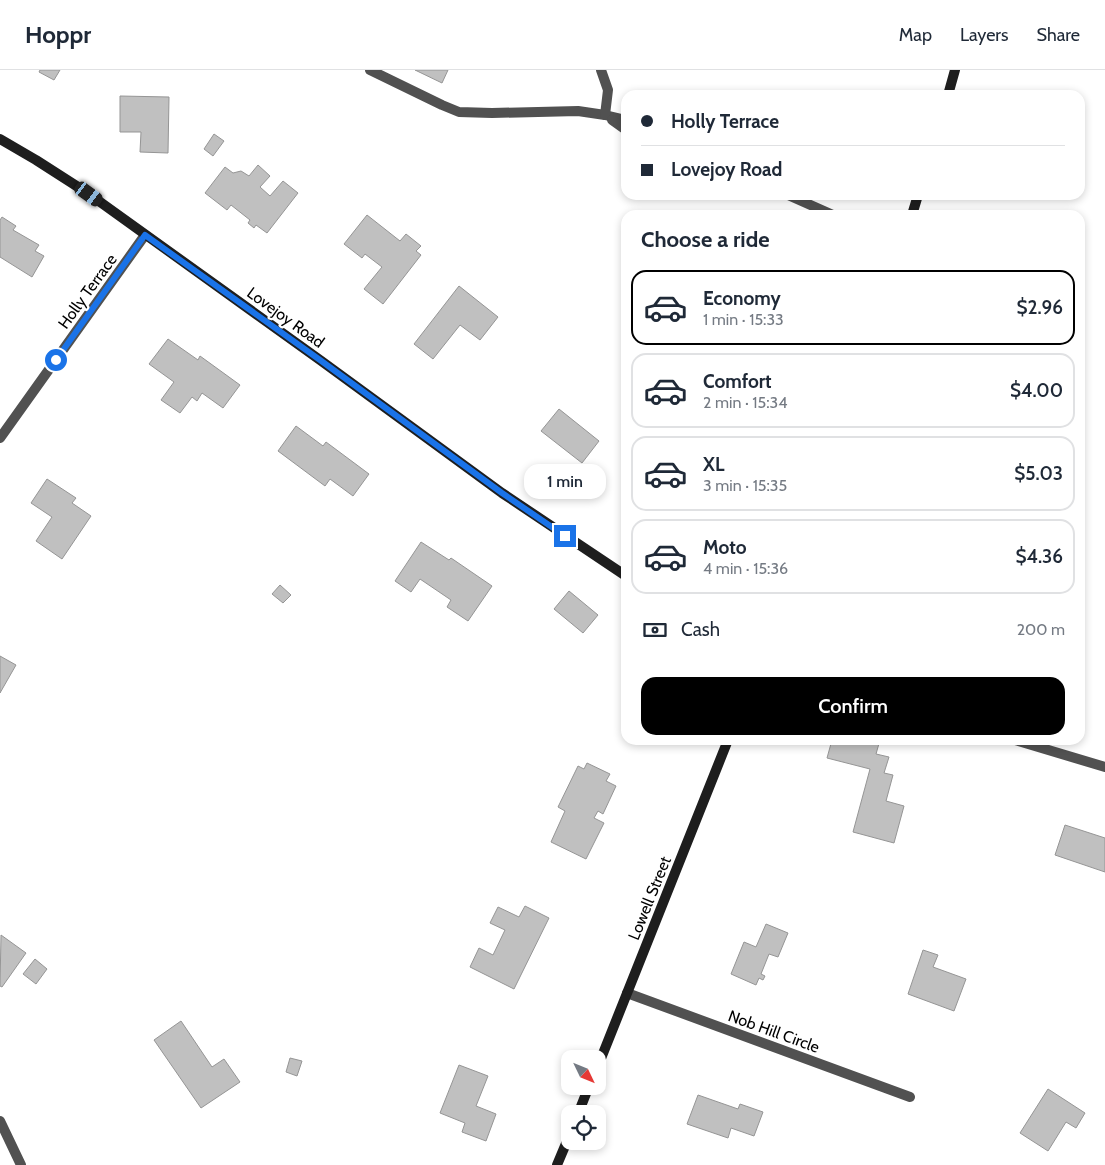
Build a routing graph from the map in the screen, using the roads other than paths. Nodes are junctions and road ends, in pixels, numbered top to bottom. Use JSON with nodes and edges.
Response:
{"nodes":[{"id":1,"x":370,"y":70,"type":"edge"},
{"id":2,"x":601,"y":70,"type":"edge"},
{"id":3,"x":955,"y":70,"type":"edge"},
{"id":4,"x":949,"y":90,"type":"edge"},
{"id":5,"x":605,"y":115,"type":"junction"},
{"id":6,"x":621,"y":119,"type":"edge"},
{"id":7,"x":621,"y":126,"type":"edge"},
{"id":8,"x":0,"y":139,"type":"edge"},
{"id":9,"x":799,"y":200,"type":"edge"},
{"id":10,"x":822,"y":210,"type":"edge"},
{"id":11,"x":145,"y":235,"type":"junction"},
{"id":12,"x":0,"y":438,"type":"edge"},
{"id":13,"x":621,"y":573,"type":"edge"},
{"id":14,"x":726,"y":745,"type":"edge"},
{"id":15,"x":1032,"y":745,"type":"edge"},
{"id":16,"x":1105,"y":767,"type":"edge"},
{"id":17,"x":627,"y":993,"type":"junction"},
{"id":18,"x":604,"y":1050,"type":"edge"},
{"id":19,"x":910,"y":1097,"type":"dead end"},
{"id":20,"x":0,"y":1121,"type":"edge"},
{"id":21,"x":563,"y":1150,"type":"edge"},
{"id":22,"x":21,"y":1165,"type":"edge"},
{"id":23,"x":557,"y":1165,"type":"edge"}],
"edges":[{"from":1,"to":5,"type":"street"},
{"from":2,"to":5,"type":"street"},
{"from":3,"to":4,"type":"main road"},
{"from":5,"to":6,"type":"street"},
{"from":5,"to":7,"type":"street"},
{"from":8,"to":11,"type":"main road","name":"Lovejoy Road"},
{"from":9,"to":10,"type":"street"},
{"from":11,"to":12,"type":"street","name":"Holly Terrace"},
{"from":11,"to":13,"type":"main road","name":"Lovejoy Road"},
{"from":14,"to":17,"type":"main road","name":"Lowell Street"},
{"from":15,"to":16,"type":"street"},
{"from":17,"to":18,"type":"main road","name":"Lowell Street"},
{"from":17,"to":19,"type":"street","name":"Nob Hill Circle"},
{"from":20,"to":22,"type":"street"},
{"from":21,"to":23,"type":"main road"}]}
